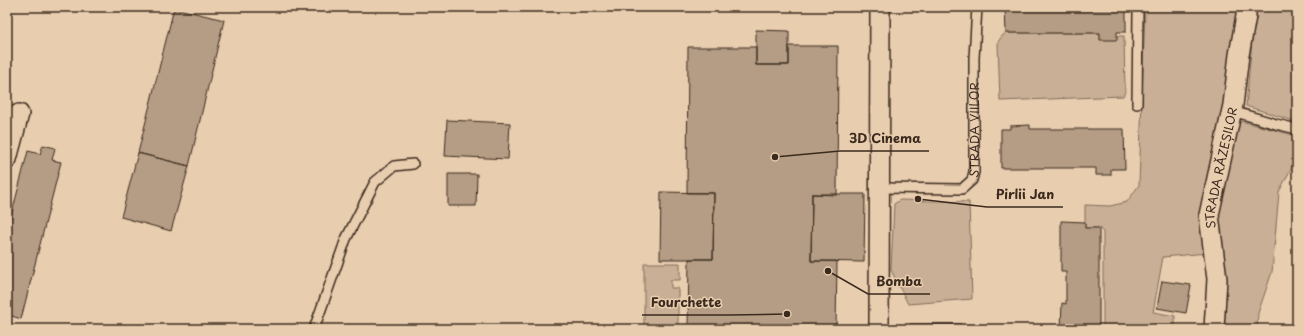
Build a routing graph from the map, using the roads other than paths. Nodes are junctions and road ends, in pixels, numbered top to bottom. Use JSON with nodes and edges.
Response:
{"nodes":[{"id":1,"x":880,"y":7,"type":"edge"},
{"id":2,"x":977,"y":7,"type":"edge"},
{"id":3,"x":1137,"y":7,"type":"edge"},
{"id":4,"x":1246,"y":7,"type":"edge"},
{"id":5,"x":1137,"y":104,"type":"dead end"},
{"id":6,"x":1232,"y":111,"type":"junction"},
{"id":7,"x":19,"y":114,"type":"dead end"},
{"id":8,"x":1297,"y":129,"type":"edge"},
{"id":9,"x":7,"y":159,"type":"edge"},
{"id":10,"x":413,"y":164,"type":"dead end"},
{"id":11,"x":880,"y":188,"type":"junction"},
{"id":12,"x":314,"y":329,"type":"edge"},
{"id":13,"x":880,"y":329,"type":"edge"},
{"id":14,"x":1214,"y":329,"type":"edge"}],
"edges":[{"from":1,"to":11,"type":"street"},
{"from":2,"to":11,"type":"lane","name":"STRADA VIILOR"},
{"from":3,"to":5,"type":"lane"},
{"from":4,"to":6,"type":"street","name":"STRADA RĂZEȘILOR"},
{"from":6,"to":8,"type":"lane"},
{"from":6,"to":14,"type":"street","name":"STRADA RĂZEȘILOR"},
{"from":7,"to":9,"type":"street"},
{"from":10,"to":12,"type":"lane"},
{"from":11,"to":13,"type":"street"}]}
